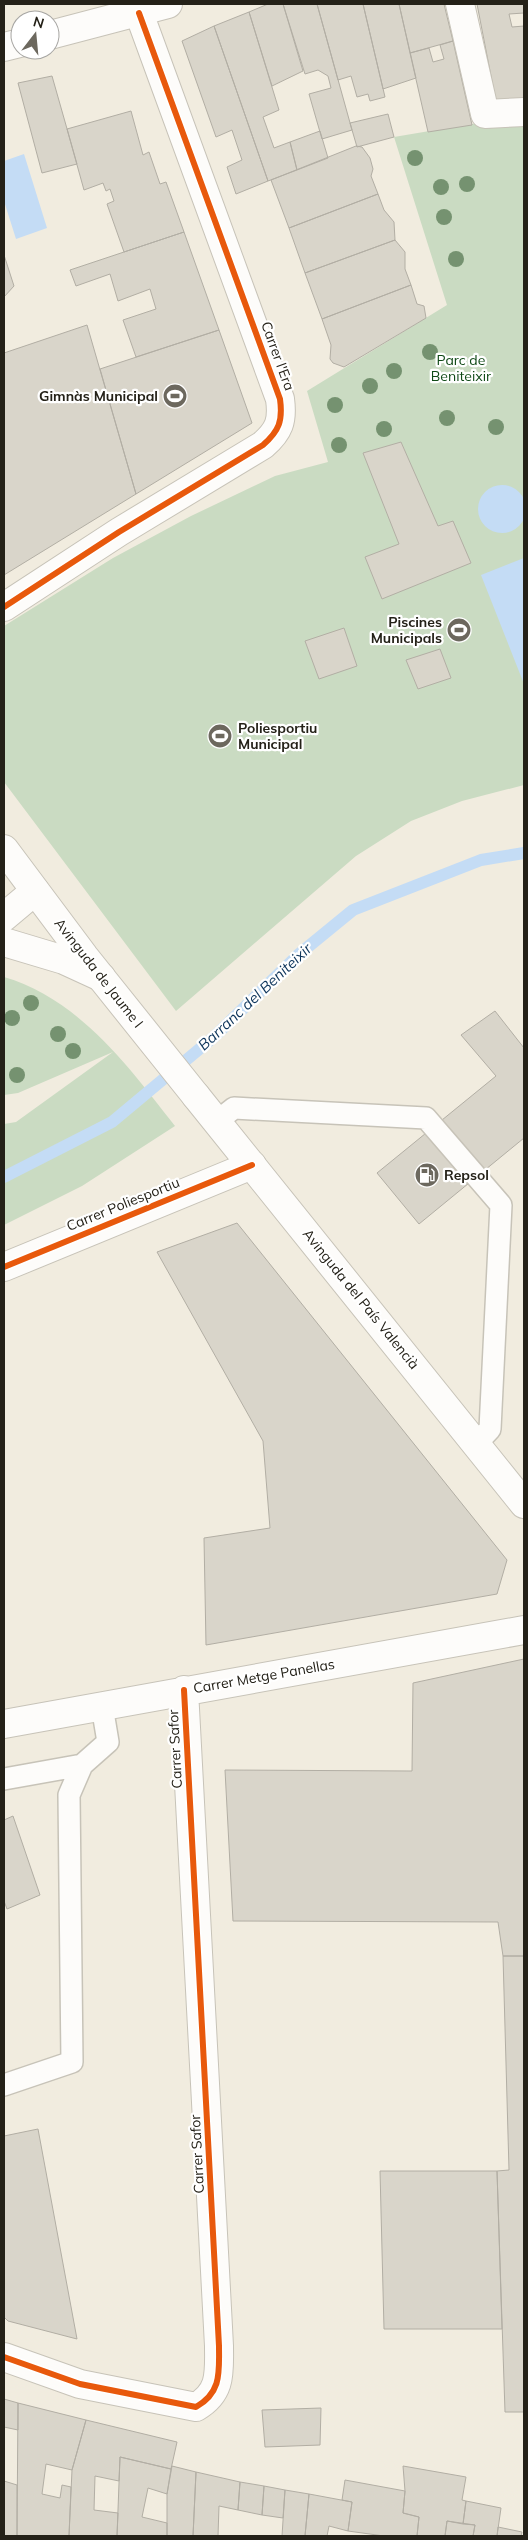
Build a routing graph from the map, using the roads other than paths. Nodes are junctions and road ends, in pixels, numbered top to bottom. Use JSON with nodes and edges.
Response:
{"nodes":[{"id":1,"x":168,"y":4,"type":"edge"},
{"id":2,"x":460,"y":4,"type":"edge"},
{"id":3,"x":138,"y":12,"type":"junction"},
{"id":4,"x":60,"y":32,"type":"edge"},
{"id":5,"x":524,"y":112,"type":"edge"},
{"id":6,"x":4,"y":607,"type":"edge"},
{"id":7,"x":4,"y":850,"type":"edge"},
{"id":8,"x":35,"y":891,"type":"junction"},
{"id":9,"x":4,"y":917,"type":"edge"},
{"id":10,"x":4,"y":942,"type":"edge"},
{"id":11,"x":101,"y":977,"type":"junction"},
{"id":12,"x":196,"y":1096,"type":"joint"},
{"id":13,"x":216,"y":1122,"type":"junction"},
{"id":14,"x":252,"y":1165,"type":"junction"},
{"id":15,"x":4,"y":1267,"type":"edge"},
{"id":16,"x":476,"y":1444,"type":"junction"},
{"id":17,"x":524,"y":1504,"type":"edge"},
{"id":18,"x":524,"y":1630,"type":"edge"},
{"id":19,"x":184,"y":1690,"type":"junction"},
{"id":20,"x":102,"y":1706,"type":"junction"},
{"id":21,"x":4,"y":1724,"type":"edge"},
{"id":22,"x":82,"y":1765,"type":"junction"},
{"id":23,"x":4,"y":1780,"type":"edge"},
{"id":24,"x":4,"y":2085,"type":"edge"},
{"id":25,"x":4,"y":2357,"type":"edge"}],
"edges":[{"from":1,"to":3,"type":"main road"},
{"from":2,"to":5,"type":"main road"},
{"from":3,"to":4,"type":"main road"},
{"from":3,"to":6,"type":"main road","name":"Carrer l'Era"},
{"from":7,"to":8,"type":"main road","name":"Avinguda de Jaume I"},
{"from":8,"to":9,"type":"main road"},
{"from":8,"to":11,"type":"main road","name":"Avinguda de Jaume I"},
{"from":10,"to":11,"type":"main road"},
{"from":11,"to":12,"type":"main road","name":"Avinguda de Jaume I"},
{"from":12,"to":13,"type":"main road","name":"Avinguda del País Valencià"},
{"from":13,"to":14,"type":"main road","name":"Avinguda del País Valencià"},
{"from":13,"to":16,"type":"lane"},
{"from":14,"to":15,"type":"main road","name":"Carrer Poliesportiu"},
{"from":14,"to":16,"type":"main road","name":"Avinguda del País Valencià"},
{"from":16,"to":17,"type":"main road","name":"Avinguda del País Valencià"},
{"from":18,"to":19,"type":"main road","name":"Carrer Metge Panellas"},
{"from":19,"to":20,"type":"main road","name":"Carrer Metge Panellas"},
{"from":19,"to":25,"type":"main road","name":"Carrer Safor"},
{"from":20,"to":21,"type":"main road","name":"Carrer Metge Panellas"},
{"from":20,"to":22,"type":"lane"},
{"from":22,"to":23,"type":"lane"},
{"from":22,"to":24,"type":"lane"}]}
